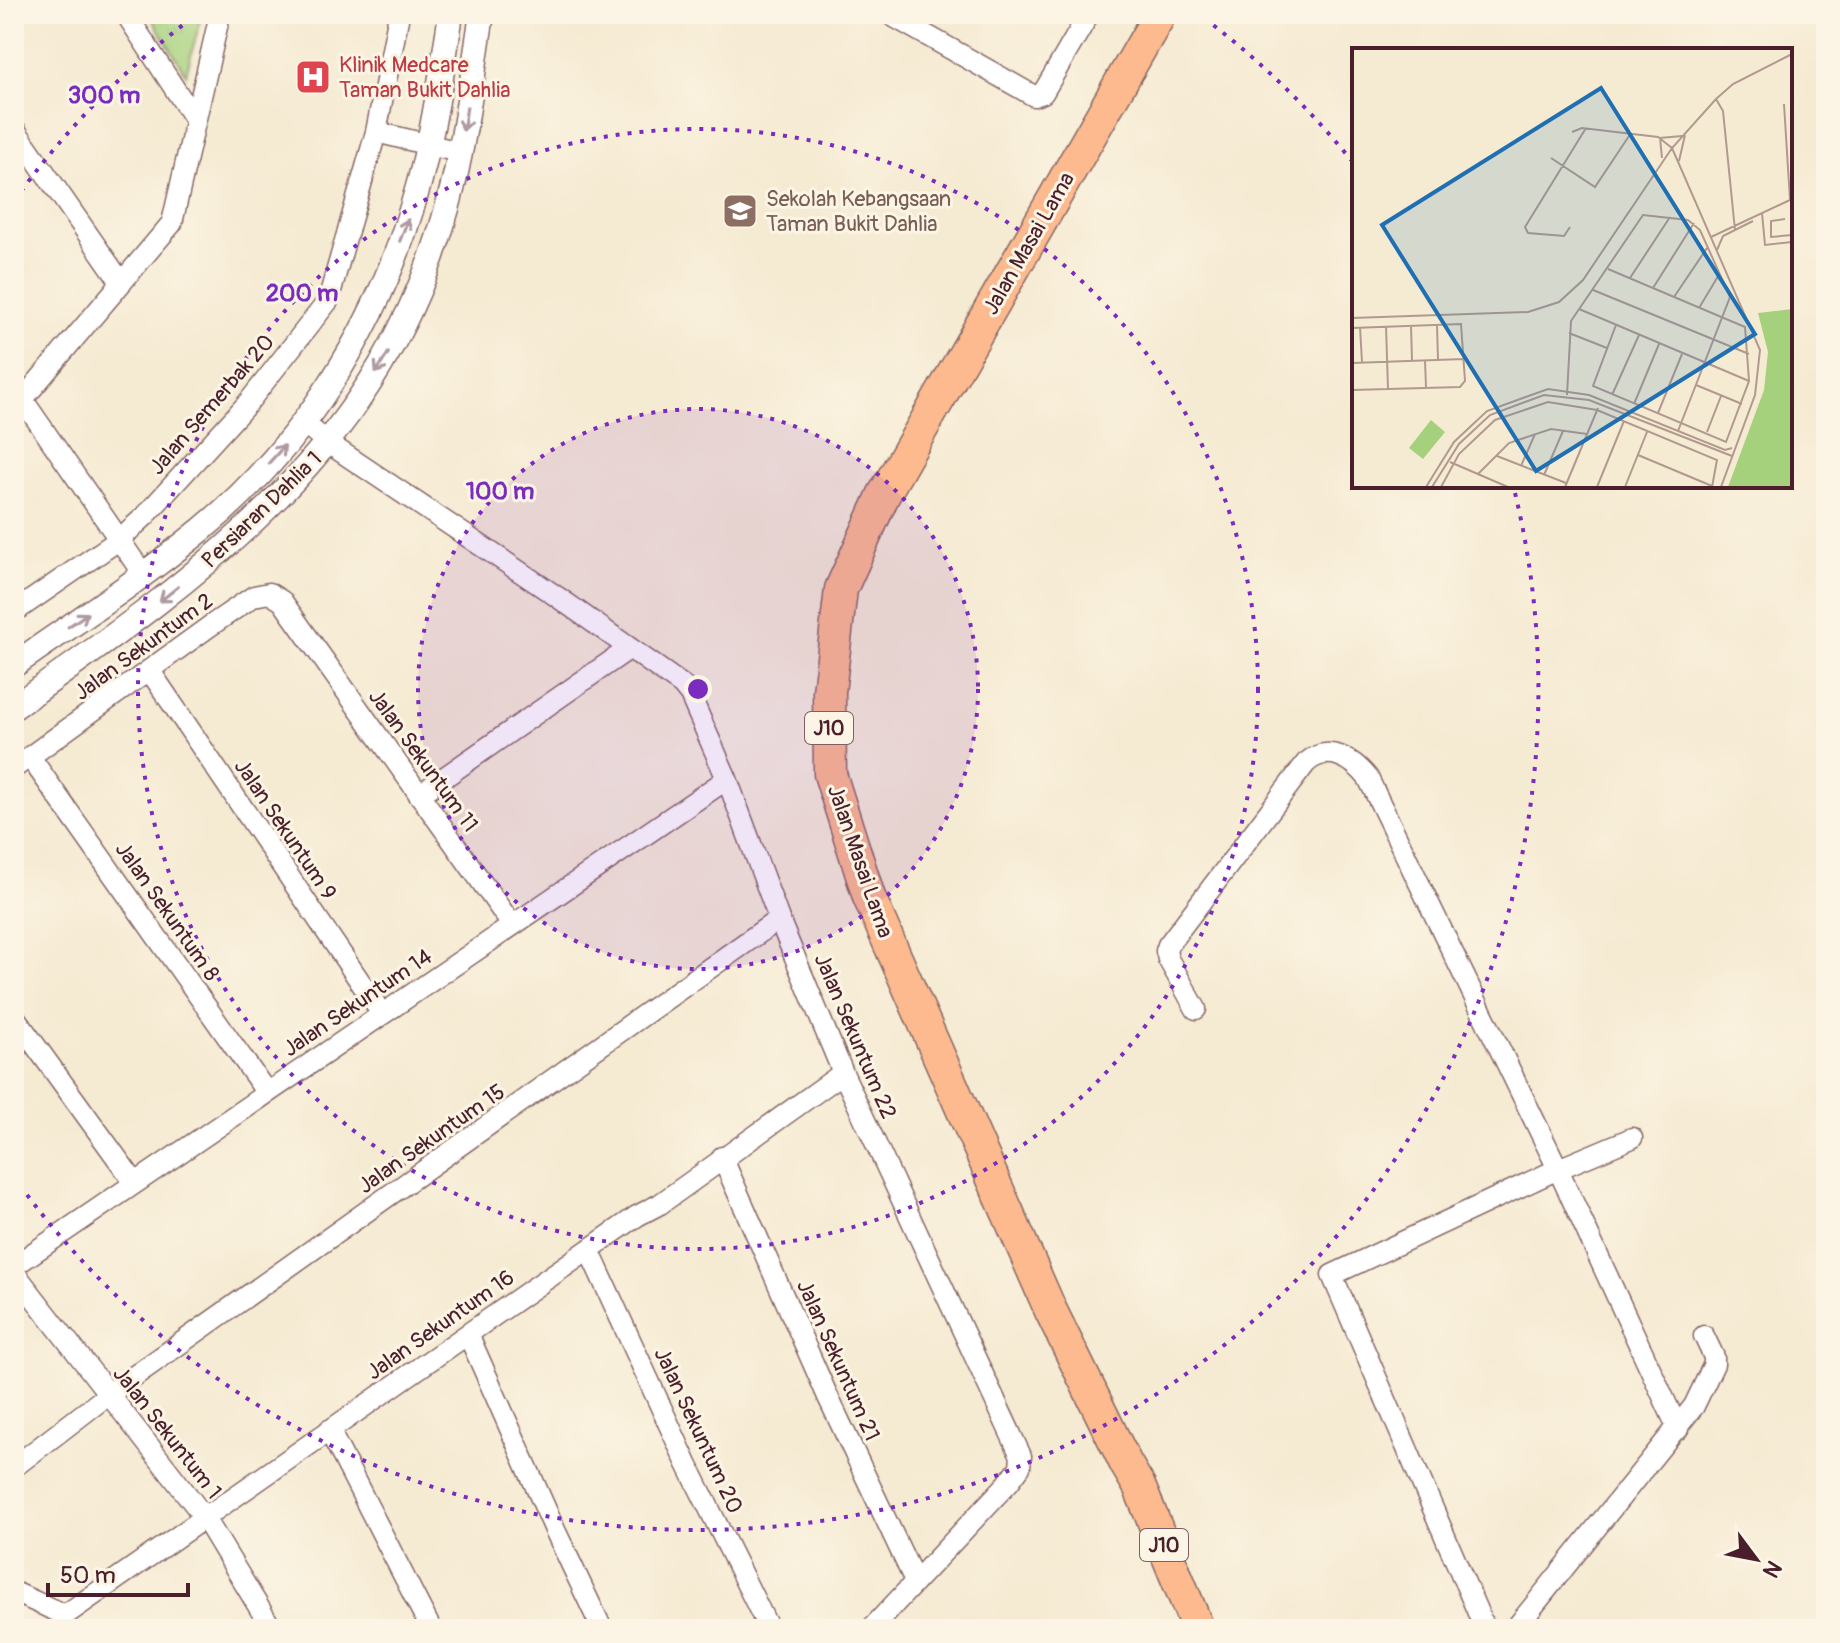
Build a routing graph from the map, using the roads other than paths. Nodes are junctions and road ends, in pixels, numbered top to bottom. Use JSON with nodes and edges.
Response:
{"nodes":[{"id":1,"x":126,"y":14,"type":"edge"},
{"id":2,"x":220,"y":14,"type":"edge"},
{"id":3,"x":399,"y":14,"type":"edge"},
{"id":4,"x":451,"y":14,"type":"edge"},
{"id":5,"x":482,"y":14,"type":"edge"},
{"id":6,"x":889,"y":14,"type":"edge"},
{"id":7,"x":1089,"y":14,"type":"edge"},
{"id":8,"x":1160,"y":14,"type":"edge"},
{"id":9,"x":195,"y":120,"type":"junction"},
{"id":10,"x":14,"y":128,"type":"edge"},
{"id":11,"x":376,"y":132,"type":"junction"},
{"id":12,"x":427,"y":145,"type":"junction"},
{"id":13,"x":459,"y":152,"type":"junction"},
{"id":14,"x":121,"y":282,"type":"junction"},
{"id":15,"x":18,"y":393,"type":"edge"},
{"id":16,"x":304,"y":423,"type":"junction"},
{"id":17,"x":328,"y":443,"type":"junction"},
{"id":18,"x":120,"y":539,"type":"junction"},
{"id":19,"x":143,"y":574,"type":"junction"},
{"id":20,"x":14,"y":612,"type":"edge"},
{"id":21,"x":296,"y":622,"type":"joint"},
{"id":22,"x":630,"y":648,"type":"junction"},
{"id":23,"x":14,"y":665,"type":"edge"},
{"id":24,"x":150,"y":671,"type":"junction"},
{"id":25,"x":14,"y":707,"type":"edge"},
{"id":26,"x":22,"y":763,"type":"edge"},
{"id":27,"x":727,"y":779,"type":"junction"},
{"id":28,"x":419,"y":795,"type":"junction"},
{"id":29,"x":779,"y":919,"type":"junction"},
{"id":30,"x":512,"y":925,"type":"junction"},
{"id":31,"x":1196,"y":1009,"type":"dead end"},
{"id":32,"x":382,"y":1014,"type":"junction"},
{"id":33,"x":14,"y":1016,"type":"edge"},
{"id":34,"x":843,"y":1073,"type":"junction"},
{"id":35,"x":267,"y":1093,"type":"junction"},
{"id":36,"x":1632,"y":1138,"type":"dead end"},
{"id":37,"x":722,"y":1157,"type":"junction"},
{"id":38,"x":1558,"y":1169,"type":"junction"},
{"id":39,"x":135,"y":1183,"type":"junction"},
{"id":40,"x":589,"y":1250,"type":"junction"},
{"id":41,"x":14,"y":1266,"type":"edge"},
{"id":42,"x":14,"y":1272,"type":"edge"},
{"id":43,"x":468,"y":1334,"type":"junction"},
{"id":44,"x":1704,"y":1336,"type":"dead end"},
{"id":45,"x":109,"y":1394,"type":"junction"},
{"id":46,"x":1678,"y":1429,"type":"junction"},
{"id":47,"x":329,"y":1430,"type":"junction"},
{"id":48,"x":14,"y":1467,"type":"edge"},
{"id":49,"x":205,"y":1518,"type":"junction"},
{"id":50,"x":915,"y":1581,"type":"junction"},
{"id":51,"x":14,"y":1592,"type":"edge"},
{"id":52,"x":272,"y":1629,"type":"edge"},
{"id":53,"x":431,"y":1629,"type":"edge"},
{"id":54,"x":602,"y":1629,"type":"edge"},
{"id":55,"x":769,"y":1629,"type":"edge"},
{"id":56,"x":871,"y":1629,"type":"edge"},
{"id":57,"x":1198,"y":1629,"type":"edge"},
{"id":58,"x":1485,"y":1629,"type":"edge"},
{"id":59,"x":1515,"y":1629,"type":"edge"}],
"edges":[{"from":1,"to":9,"type":"street"},
{"from":2,"to":9,"type":"street"},
{"from":3,"to":11,"type":"street","name":"Jalan Semerbak 20"},
{"from":4,"to":12,"type":"street","name":"Persiaran Dahlia 1"},
{"from":5,"to":13,"type":"street","name":"Persiaran Dahlia 1","one_way":true},
{"from":6,"to":7,"type":"street"},
{"from":8,"to":57,"type":"main road","name":"Jalan Masai Lama","number":"J10"},
{"from":9,"to":14,"type":"street"},
{"from":10,"to":14,"type":"street"},
{"from":11,"to":12,"type":"street"},
{"from":11,"to":18,"type":"street","name":"Jalan Semerbak 20"},
{"from":12,"to":13,"type":"street"},
{"from":16,"to":12,"type":"street","name":"Persiaran Dahlia 1","one_way":true},
{"from":13,"to":17,"type":"street","name":"Persiaran Dahlia 1","one_way":true},
{"from":14,"to":15,"type":"street"},
{"from":15,"to":18,"type":"street"},
{"from":16,"to":17,"type":"street","name":"Jalan Sekuntum 22"},
{"from":19,"to":16,"type":"street","name":"Persiaran Dahlia 1","one_way":true},
{"from":17,"to":22,"type":"street","name":"Jalan Sekuntum 22"},
{"from":17,"to":25,"type":"street","name":"Persiaran Dahlia 1","one_way":true},
{"from":18,"to":19,"type":"street"},
{"from":18,"to":20,"type":"street","name":"Jalan Semerbak 20"},
{"from":23,"to":19,"type":"street","name":"Persiaran Dahlia 1","one_way":true},
{"from":21,"to":24,"type":"street","name":"Jalan Sekuntum 2"},
{"from":21,"to":28,"type":"street","name":"Jalan Sekuntum 11"},
{"from":22,"to":27,"type":"street","name":"Jalan Sekuntum 22"},
{"from":22,"to":28,"type":"street"},
{"from":24,"to":26,"type":"street","name":"Jalan Sekuntum 2"},
{"from":24,"to":32,"type":"street","name":"Jalan Sekuntum 9"},
{"from":26,"to":35,"type":"street","name":"Jalan Sekuntum 8"},
{"from":27,"to":29,"type":"street","name":"Jalan Sekuntum 22"},
{"from":27,"to":30,"type":"street","name":"Jalan Sekuntum 14"},
{"from":28,"to":30,"type":"street","name":"Jalan Sekuntum 11"},
{"from":29,"to":34,"type":"street","name":"Jalan Sekuntum 22"},
{"from":29,"to":45,"type":"street","name":"Jalan Sekuntum 15"},
{"from":30,"to":32,"type":"street","name":"Jalan Sekuntum 14"},
{"from":31,"to":38,"type":"street"},
{"from":32,"to":35,"type":"street","name":"Jalan Sekuntum 14"},
{"from":33,"to":39,"type":"street"},
{"from":34,"to":37,"type":"street","name":"Jalan Sekuntum 16"},
{"from":34,"to":50,"type":"street","name":"Jalan Sekuntum 22"},
{"from":35,"to":39,"type":"street","name":"Jalan Sekuntum 14"},
{"from":36,"to":38,"type":"street"},
{"from":37,"to":40,"type":"street","name":"Jalan Sekuntum 16"},
{"from":37,"to":50,"type":"street","name":"Jalan Sekuntum 21"},
{"from":38,"to":46,"type":"street"},
{"from":38,"to":58,"type":"street"},
{"from":39,"to":41,"type":"street","name":"Jalan Sekuntum 14"},
{"from":40,"to":43,"type":"street","name":"Jalan Sekuntum 16"},
{"from":40,"to":55,"type":"street","name":"Jalan Sekuntum 20"},
{"from":42,"to":45,"type":"street","name":"Jalan Sekuntum 1"},
{"from":43,"to":47,"type":"street","name":"Jalan Sekuntum 16"},
{"from":43,"to":54,"type":"street"},
{"from":44,"to":46,"type":"street"},
{"from":45,"to":48,"type":"street","name":"Jalan Sekuntum 15"},
{"from":45,"to":49,"type":"street","name":"Jalan Sekuntum 1"},
{"from":46,"to":59,"type":"street"},
{"from":47,"to":49,"type":"street","name":"Jalan Sekuntum 16"},
{"from":47,"to":53,"type":"street"},
{"from":49,"to":51,"type":"street","name":"Jalan Sekuntum 16"},
{"from":49,"to":52,"type":"street","name":"Jalan Sekuntum 1"},
{"from":50,"to":56,"type":"street"}]}
